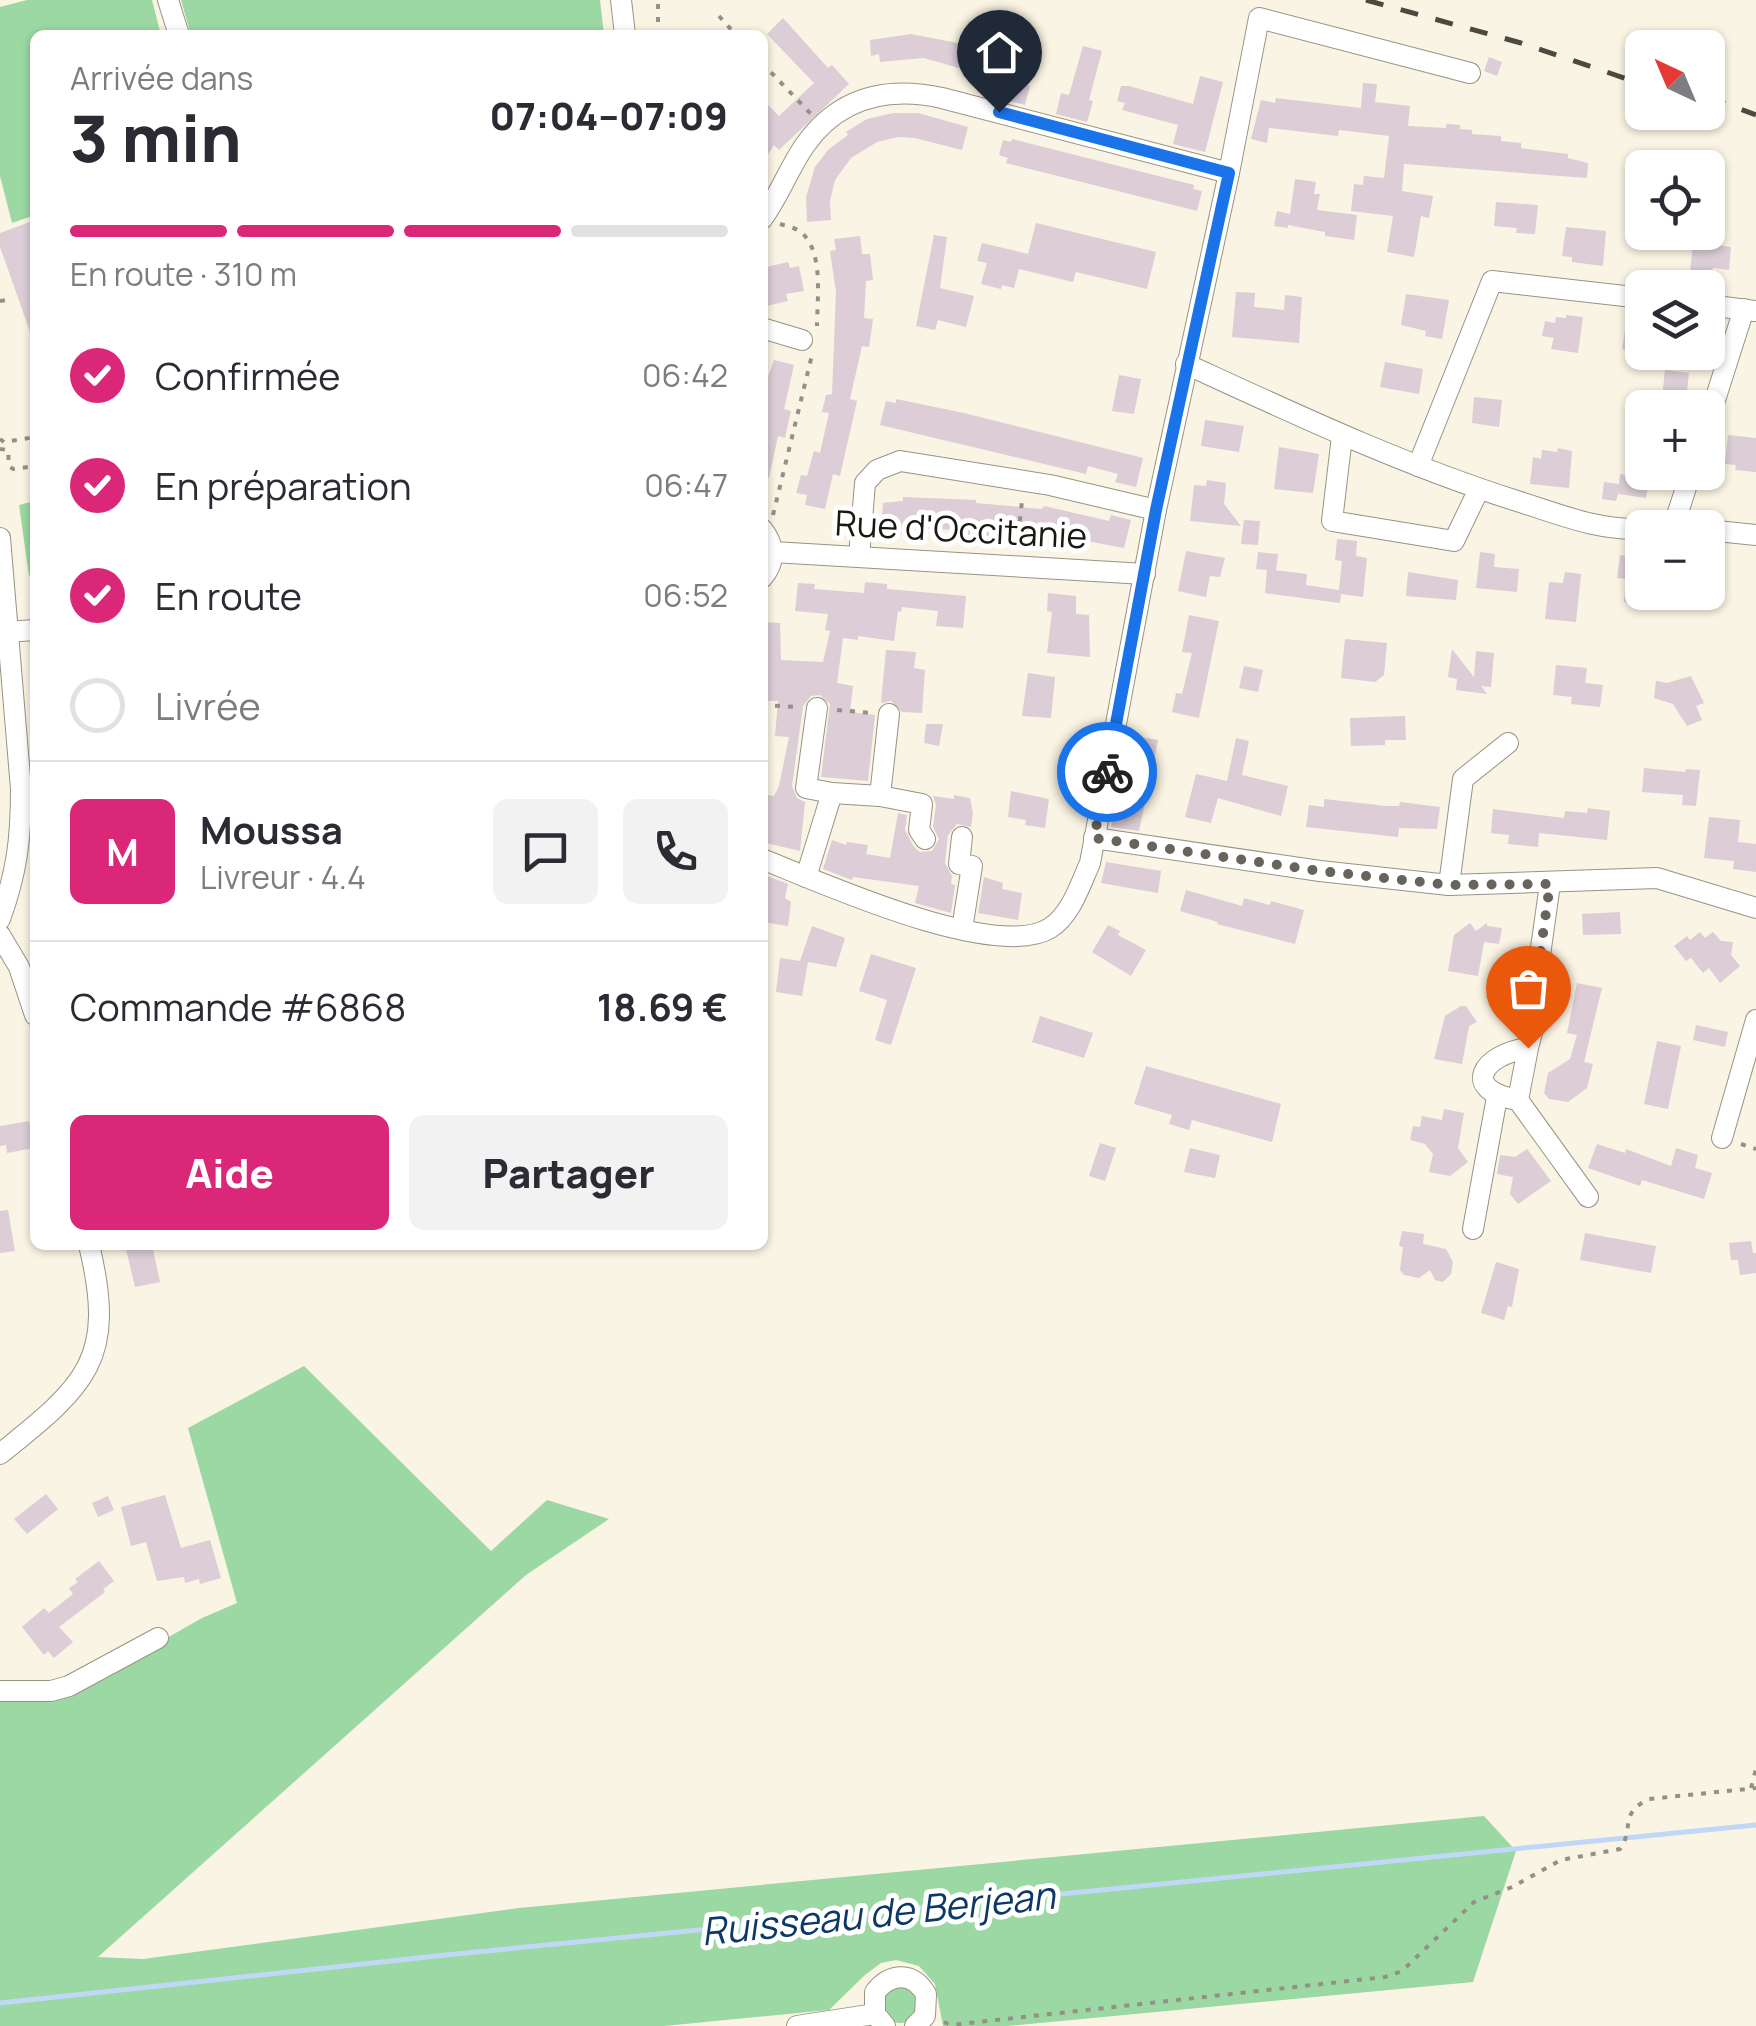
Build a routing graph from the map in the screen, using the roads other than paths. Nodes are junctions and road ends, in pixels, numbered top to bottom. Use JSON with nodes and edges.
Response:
{"nodes":[{"id":1,"x":168,"y":0,"type":"edge"},
{"id":2,"x":621,"y":0,"type":"edge"},
{"id":3,"x":177,"y":30,"type":"edge"},
{"id":4,"x":625,"y":30,"type":"edge"},
{"id":5,"x":1470,"y":73,"type":"dead end"},
{"id":6,"x":1229,"y":173,"type":"junction"},
{"id":7,"x":768,"y":209,"type":"edge"},
{"id":8,"x":1625,"y":296,"type":"edge"},
{"id":9,"x":1725,"y":307,"type":"edge"},
{"id":10,"x":1750,"y":310,"type":"edge"},
{"id":11,"x":768,"y":329,"type":"edge"},
{"id":12,"x":811,"y":336,"type":"road end"},
{"id":13,"x":1186,"y":364,"type":"junction"},
{"id":14,"x":1720,"y":390,"type":"edge"},
{"id":15,"x":1342,"y":436,"type":"junction"},
{"id":16,"x":1418,"y":466,"type":"junction"},
{"id":17,"x":1479,"y":489,"type":"junction"},
{"id":18,"x":1156,"y":510,"type":"junction"},
{"id":19,"x":1625,"y":529,"type":"edge"},
{"id":20,"x":1725,"y":532,"type":"edge"},
{"id":21,"x":1756,"y":535,"type":"edge"},
{"id":22,"x":0,"y":538,"type":"edge"},
{"id":23,"x":768,"y":541,"type":"edge"},
{"id":24,"x":773,"y":552,"type":"junction"},
{"id":25,"x":859,"y":556,"type":"junction"},
{"id":26,"x":768,"y":569,"type":"edge"},
{"id":27,"x":1145,"y":574,"type":"junction"},
{"id":28,"x":30,"y":630,"type":"edge"},
{"id":29,"x":6,"y":632,"type":"junction"},
{"id":30,"x":817,"y":708,"type":"road end"},
{"id":31,"x":889,"y":714,"type":"road end"},
{"id":32,"x":1508,"y":743,"type":"dead end"},
{"id":33,"x":28,"y":787,"type":"edge"},
{"id":34,"x":832,"y":793,"type":"junction"},
{"id":35,"x":880,"y":796,"type":"junction"},
{"id":36,"x":962,"y":838,"type":"dead end"},
{"id":37,"x":1094,"y":838,"type":"junction"},
{"id":38,"x":925,"y":839,"type":"dead end"},
{"id":39,"x":768,"y":861,"type":"edge"},
{"id":40,"x":806,"y":877,"type":"junction"},
{"id":41,"x":1550,"y":884,"type":"junction"},
{"id":42,"x":1449,"y":885,"type":"junction"},
{"id":43,"x":1756,"y":908,"type":"edge"},
{"id":44,"x":0,"y":919,"type":"edge"},
{"id":45,"x":962,"y":929,"type":"junction"},
{"id":46,"x":0,"y":935,"type":"edge"},
{"id":47,"x":30,"y":1001,"type":"edge"},
{"id":48,"x":1756,"y":1020,"type":"edge"},
{"id":49,"x":1528,"y":1048,"type":"junction"},
{"id":50,"x":1508,"y":1098,"type":"junction"},
{"id":51,"x":1722,"y":1138,"type":"dead end"},
{"id":52,"x":1588,"y":1197,"type":"dead end"},
{"id":53,"x":1473,"y":1229,"type":"dead end"},
{"id":54,"x":90,"y":1250,"type":"edge"},
{"id":55,"x":0,"y":1454,"type":"edge"},
{"id":56,"x":158,"y":1638,"type":"dead end"},
{"id":57,"x":0,"y":1691,"type":"edge"},
{"id":58,"x":880,"y":2020,"type":"edge"},
{"id":59,"x":922,"y":2023,"type":"edge"},
{"id":60,"x":797,"y":2026,"type":"edge"}],
"edges":[{"from":1,"to":3,"type":"street"},
{"from":2,"to":4,"type":"street"},
{"from":5,"to":6,"type":"street"},
{"from":6,"to":7,"type":"street"},
{"from":6,"to":13,"type":"street"},
{"from":8,"to":16,"type":"street"},
{"from":9,"to":10,"type":"street"},
{"from":10,"to":14,"type":"street"},
{"from":11,"to":12,"type":"street"},
{"from":13,"to":15,"type":"street"},
{"from":13,"to":18,"type":"street"},
{"from":15,"to":16,"type":"street"},
{"from":15,"to":17,"type":"street"},
{"from":16,"to":17,"type":"street"},
{"from":17,"to":19,"type":"street"},
{"from":18,"to":25,"type":"street"},
{"from":18,"to":27,"type":"street"},
{"from":20,"to":21,"type":"street"},
{"from":22,"to":29,"type":"street"},
{"from":23,"to":24,"type":"street"},
{"from":24,"to":25,"type":"street","name":"Rue d'Occitanie"},
{"from":24,"to":26,"type":"street"},
{"from":25,"to":27,"type":"street","name":"Rue d'Occitanie"},
{"from":27,"to":37,"type":"street"},
{"from":28,"to":29,"type":"street"},
{"from":29,"to":33,"type":"street"},
{"from":30,"to":34,"type":"street"},
{"from":31,"to":35,"type":"street"},
{"from":32,"to":42,"type":"street"},
{"from":33,"to":44,"type":"street"},
{"from":34,"to":35,"type":"street"},
{"from":34,"to":40,"type":"street"},
{"from":35,"to":38,"type":"street"},
{"from":36,"to":45,"type":"street"},
{"from":37,"to":42,"type":"street"},
{"from":37,"to":45,"type":"street"},
{"from":39,"to":40,"type":"street"},
{"from":40,"to":45,"type":"street"},
{"from":41,"to":42,"type":"street"},
{"from":41,"to":43,"type":"street"},
{"from":41,"to":49,"type":"street"},
{"from":46,"to":47,"type":"street"},
{"from":48,"to":51,"type":"street"},
{"from":49,"to":50,"type":"street"},
{"from":49,"to":50,"type":"street"},
{"from":50,"to":52,"type":"street"},
{"from":50,"to":53,"type":"street"},
{"from":54,"to":55,"type":"street"},
{"from":56,"to":57,"type":"street"},
{"from":58,"to":59,"type":"street"},
{"from":58,"to":60,"type":"street"}]}
